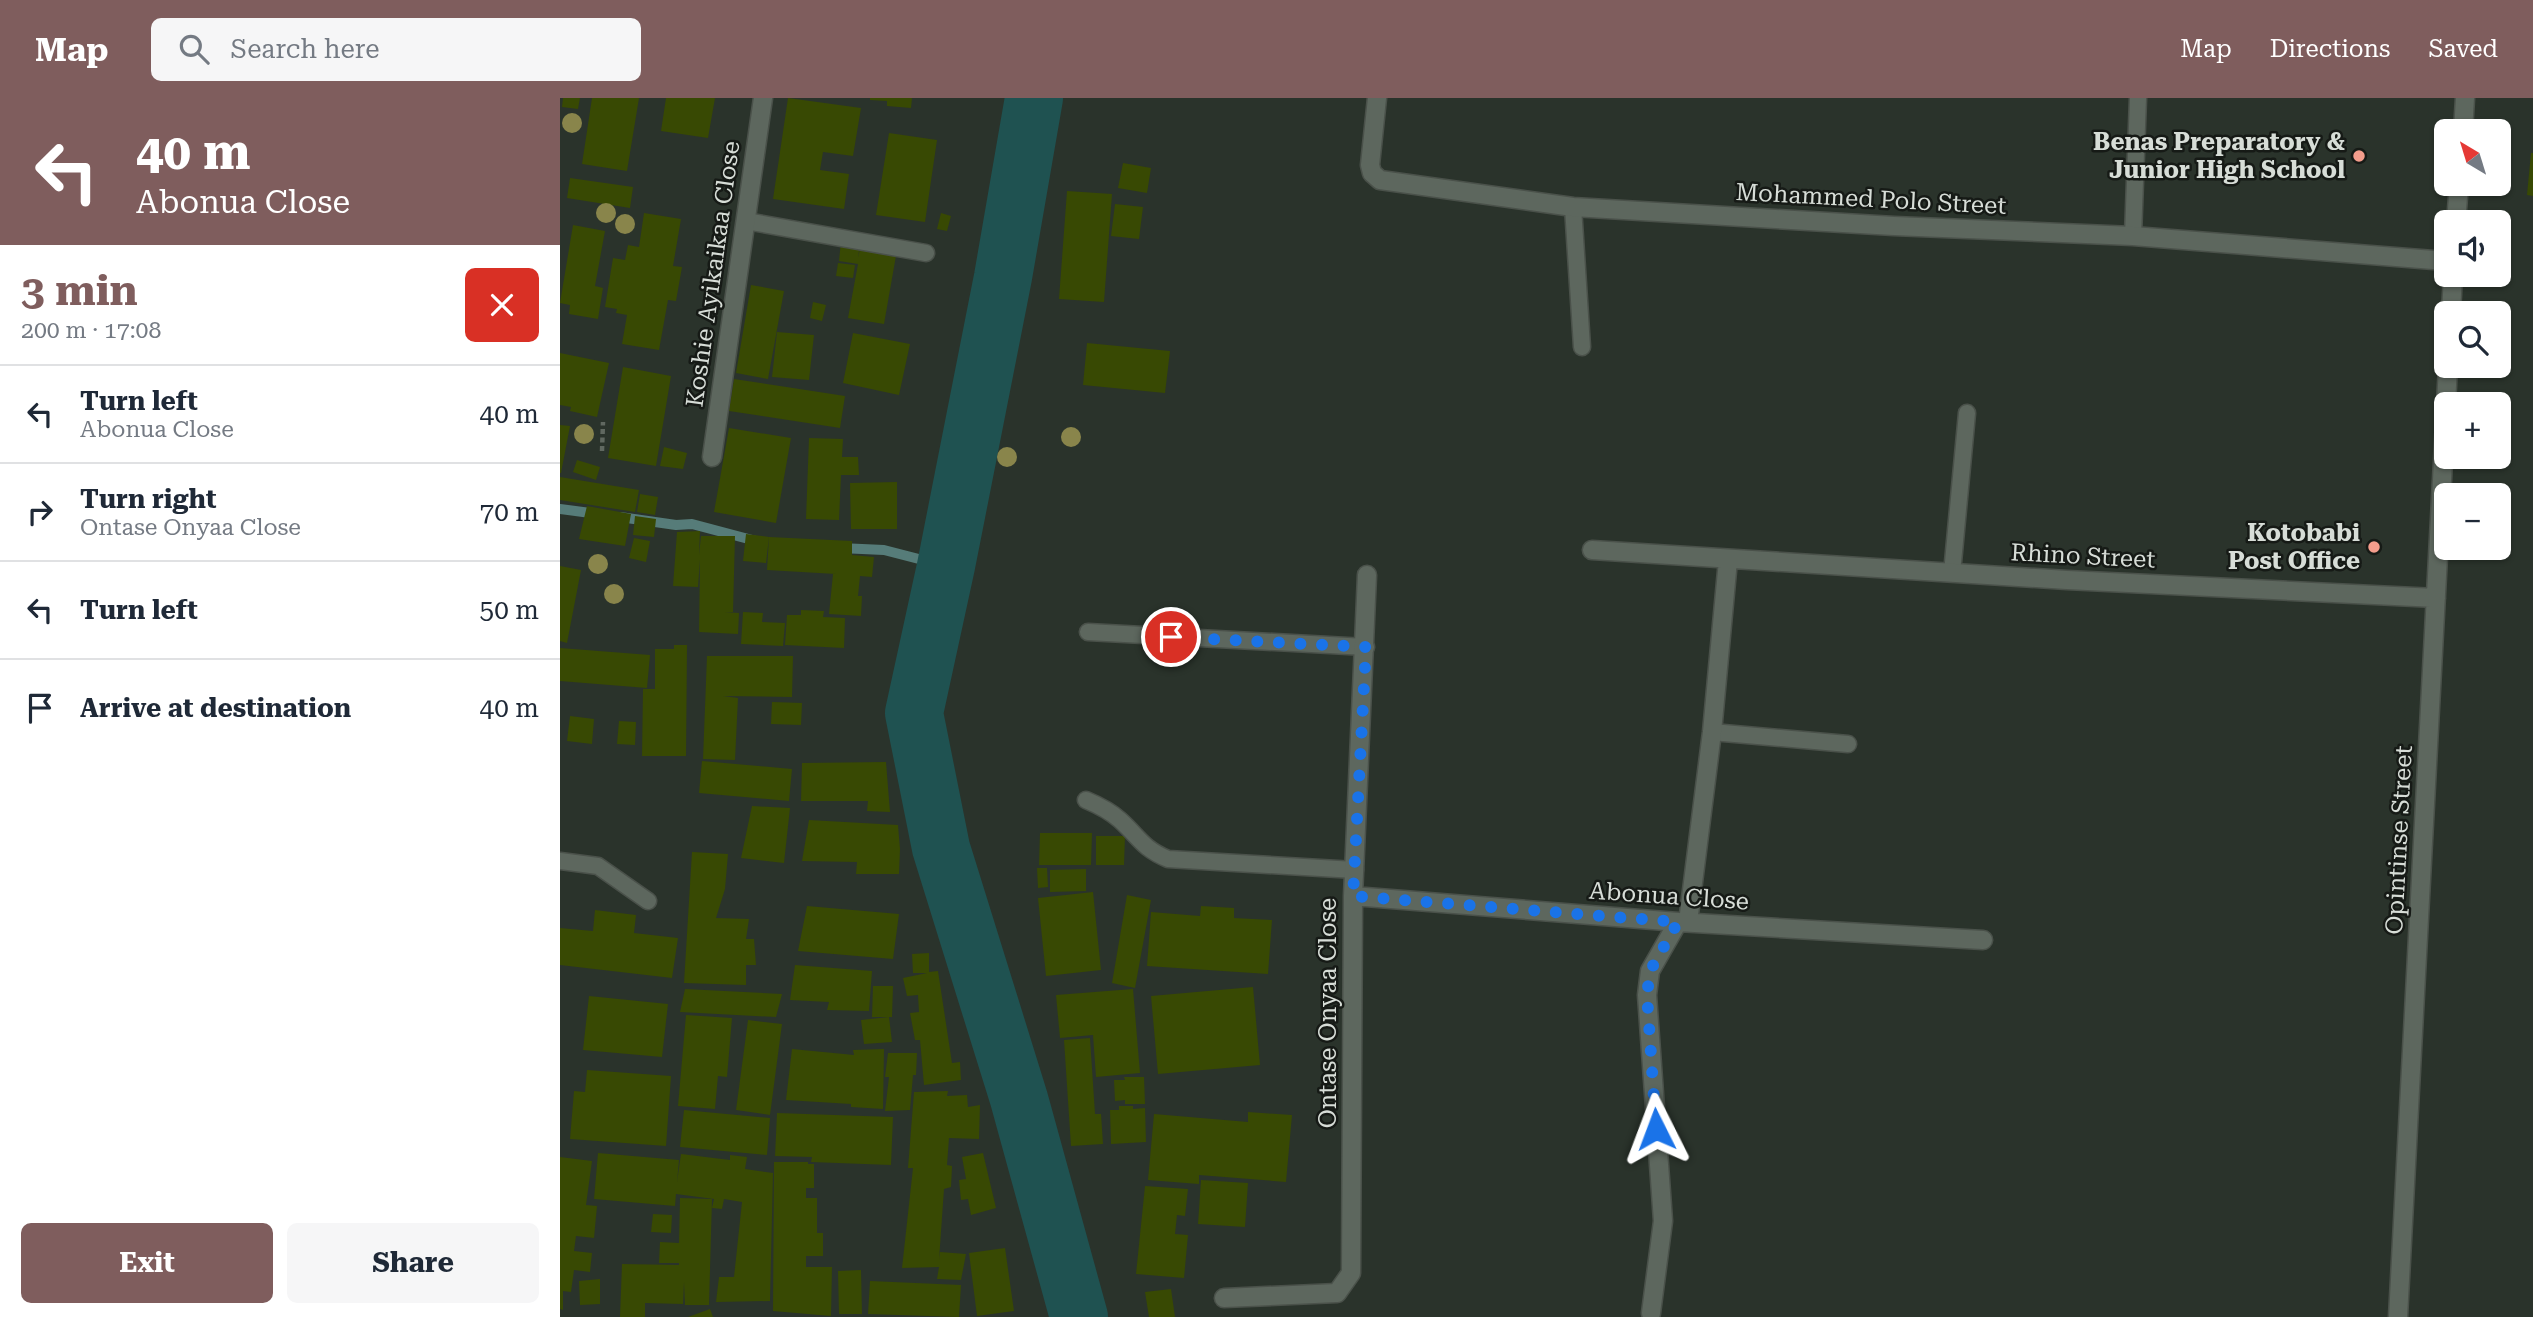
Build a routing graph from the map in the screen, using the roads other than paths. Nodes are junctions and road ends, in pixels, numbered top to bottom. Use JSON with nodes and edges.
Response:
{"nodes":[{"id":1,"x":763,"y":98,"type":"edge"},
{"id":2,"x":1377,"y":98,"type":"edge"},
{"id":3,"x":2138,"y":98,"type":"edge"},
{"id":4,"x":2465,"y":98,"type":"edge"},
{"id":5,"x":2464,"y":119,"type":"edge"},
{"id":6,"x":1573,"y":207,"type":"junction"},
{"id":7,"x":746,"y":221,"type":"junction"},
{"id":8,"x":2133,"y":236,"type":"junction"},
{"id":9,"x":926,"y":253,"type":"dead end"},
{"id":10,"x":2434,"y":260,"type":"edge"},
{"id":11,"x":1582,"y":347,"type":"dead end"},
{"id":12,"x":2447,"y":378,"type":"edge"},
{"id":13,"x":1967,"y":413,"type":"dead end"},
{"id":14,"x":712,"y":457,"type":"dead end"},
{"id":15,"x":1592,"y":550,"type":"dead end"},
{"id":16,"x":1728,"y":560,"type":"junction"},
{"id":17,"x":1952,"y":573,"type":"junction"},
{"id":18,"x":1367,"y":575,"type":"dead end"},
{"id":19,"x":2436,"y":598,"type":"junction"},
{"id":20,"x":1088,"y":632,"type":"dead end"},
{"id":21,"x":1366,"y":647,"type":"junction"},
{"id":22,"x":1712,"y":732,"type":"junction"},
{"id":23,"x":1848,"y":744,"type":"dead end"},
{"id":24,"x":1086,"y":800,"type":"dead end"},
{"id":25,"x":560,"y":860,"type":"edge"},
{"id":26,"x":1355,"y":870,"type":"junction"},
{"id":27,"x":1353,"y":896,"type":"junction"},
{"id":28,"x":648,"y":901,"type":"dead end"},
{"id":29,"x":1683,"y":922,"type":"junction"},
{"id":30,"x":1983,"y":940,"type":"dead end"},
{"id":31,"x":1224,"y":1298,"type":"dead end"},
{"id":32,"x":1651,"y":1313,"type":"dead end"},
{"id":33,"x":2398,"y":1317,"type":"edge"}],
"edges":[{"from":1,"to":7,"type":"street","name":"Koshie Ayikaikaa Close"},
{"from":2,"to":6,"type":"street","name":"Mohammed Polo Street"},
{"from":3,"to":8,"type":"lane"},
{"from":4,"to":5,"type":"street"},
{"from":6,"to":8,"type":"street","name":"Mohammed Polo Street"},
{"from":6,"to":11,"type":"lane"},
{"from":7,"to":9,"type":"lane"},
{"from":7,"to":14,"type":"street","name":"Koshie Ayikaikaa Close"},
{"from":8,"to":10,"type":"street","name":"Mohammed Polo Street"},
{"from":12,"to":19,"type":"street","name":"Opintinse Street"},
{"from":13,"to":17,"type":"lane"},
{"from":15,"to":16,"type":"street","name":"Rhino Street"},
{"from":16,"to":17,"type":"street","name":"Rhino Street"},
{"from":16,"to":22,"type":"street"},
{"from":17,"to":19,"type":"street","name":"Rhino Street"},
{"from":18,"to":21,"type":"street","name":"Ontase Onyaa Close"},
{"from":19,"to":33,"type":"street","name":"Opintinse Street"},
{"from":20,"to":21,"type":"lane"},
{"from":21,"to":26,"type":"street","name":"Ontase Onyaa Close"},
{"from":22,"to":23,"type":"lane"},
{"from":22,"to":29,"type":"street"},
{"from":24,"to":26,"type":"lane"},
{"from":25,"to":28,"type":"lane"},
{"from":26,"to":27,"type":"street","name":"Ontase Onyaa Close"},
{"from":27,"to":29,"type":"street","name":"Abonua Close"},
{"from":27,"to":31,"type":"street","name":"Ontase Onyaa Close"},
{"from":29,"to":30,"type":"street","name":"Abonua Close"},
{"from":29,"to":32,"type":"street"}]}
